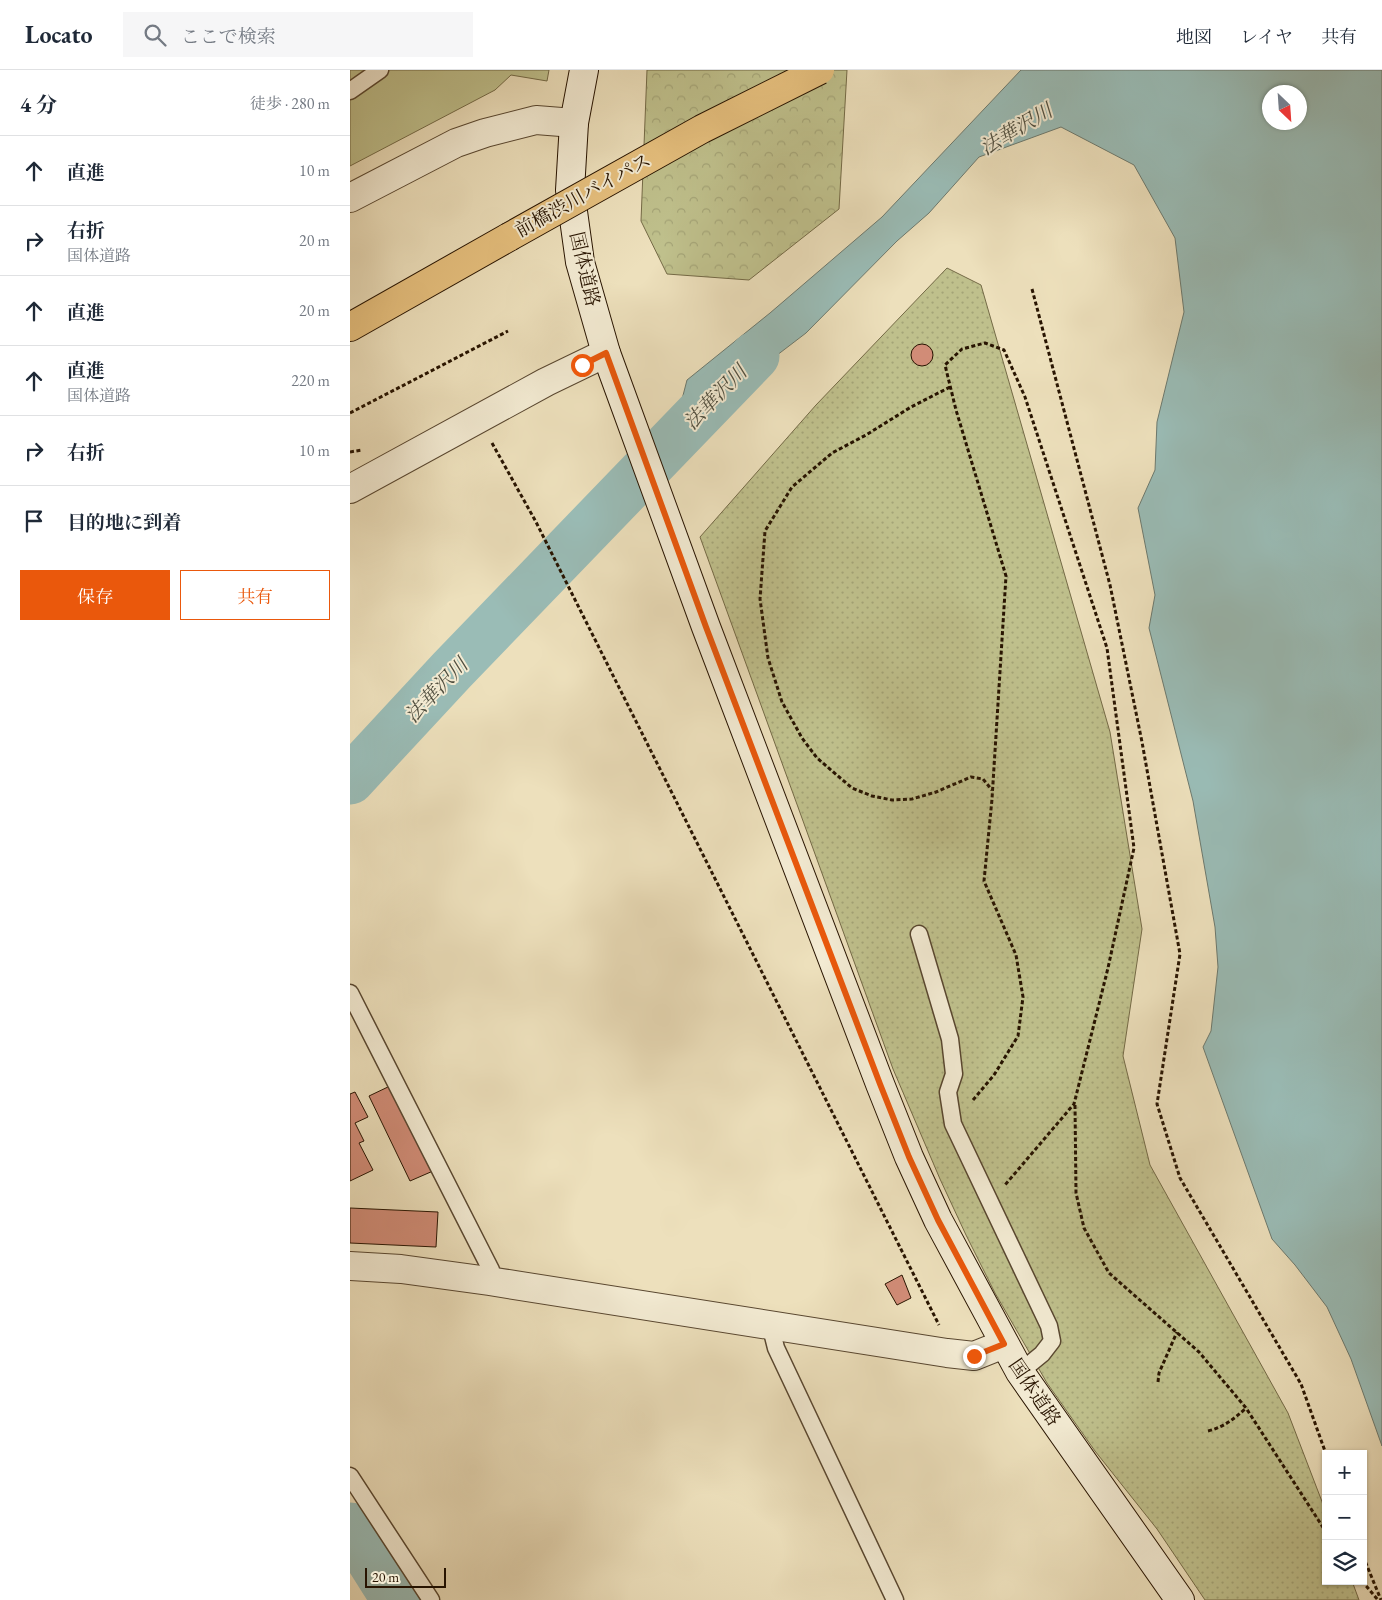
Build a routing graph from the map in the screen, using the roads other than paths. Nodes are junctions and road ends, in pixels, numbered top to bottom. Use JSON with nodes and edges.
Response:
{"nodes":[{"id":1,"x":380,"y":70,"type":"edge"},
{"id":2,"x":584,"y":70,"type":"edge"},
{"id":3,"x":820,"y":70,"type":"edge"},
{"id":4,"x":350,"y":91,"type":"edge"},
{"id":5,"x":574,"y":124,"type":"junction"},
{"id":6,"x":350,"y":198,"type":"edge"},
{"id":7,"x":350,"y":327,"type":"edge"},
{"id":8,"x":606,"y":353,"type":"junction"},
{"id":9,"x":350,"y":489,"type":"edge"},
{"id":10,"x":919,"y":934,"type":"dead end"},
{"id":11,"x":350,"y":992,"type":"edge"},
{"id":12,"x":350,"y":1266,"type":"edge"},
{"id":13,"x":489,"y":1281,"type":"junction"},
{"id":14,"x":773,"y":1327,"type":"junction"},
{"id":15,"x":1004,"y":1344,"type":"junction"},
{"id":16,"x":1020,"y":1372,"type":"junction"},
{"id":17,"x":350,"y":1476,"type":"edge"},
{"id":18,"x":431,"y":1600,"type":"edge"},
{"id":19,"x":895,"y":1600,"type":"edge"},
{"id":20,"x":1180,"y":1600,"type":"edge"}],
"edges":[{"from":1,"to":4,"type":"lane"},
{"from":2,"to":5,"type":"street","name":"国体道路"},
{"from":3,"to":7,"type":"highway","name":"前橋渋川バイパス","bridge":true},
{"from":5,"to":6,"type":"street"},
{"from":5,"to":8,"type":"street","name":"国体道路"},
{"from":8,"to":9,"type":"street"},
{"from":8,"to":15,"type":"street","name":"国体道路"},
{"from":10,"to":16,"type":"lane"},
{"from":11,"to":13,"type":"lane"},
{"from":12,"to":13,"type":"street"},
{"from":13,"to":14,"type":"street"},
{"from":14,"to":15,"type":"street"},
{"from":14,"to":19,"type":"lane"},
{"from":15,"to":16,"type":"street","name":"国体道路"},
{"from":16,"to":20,"type":"street","name":"国体道路"},
{"from":17,"to":18,"type":"lane"}]}
